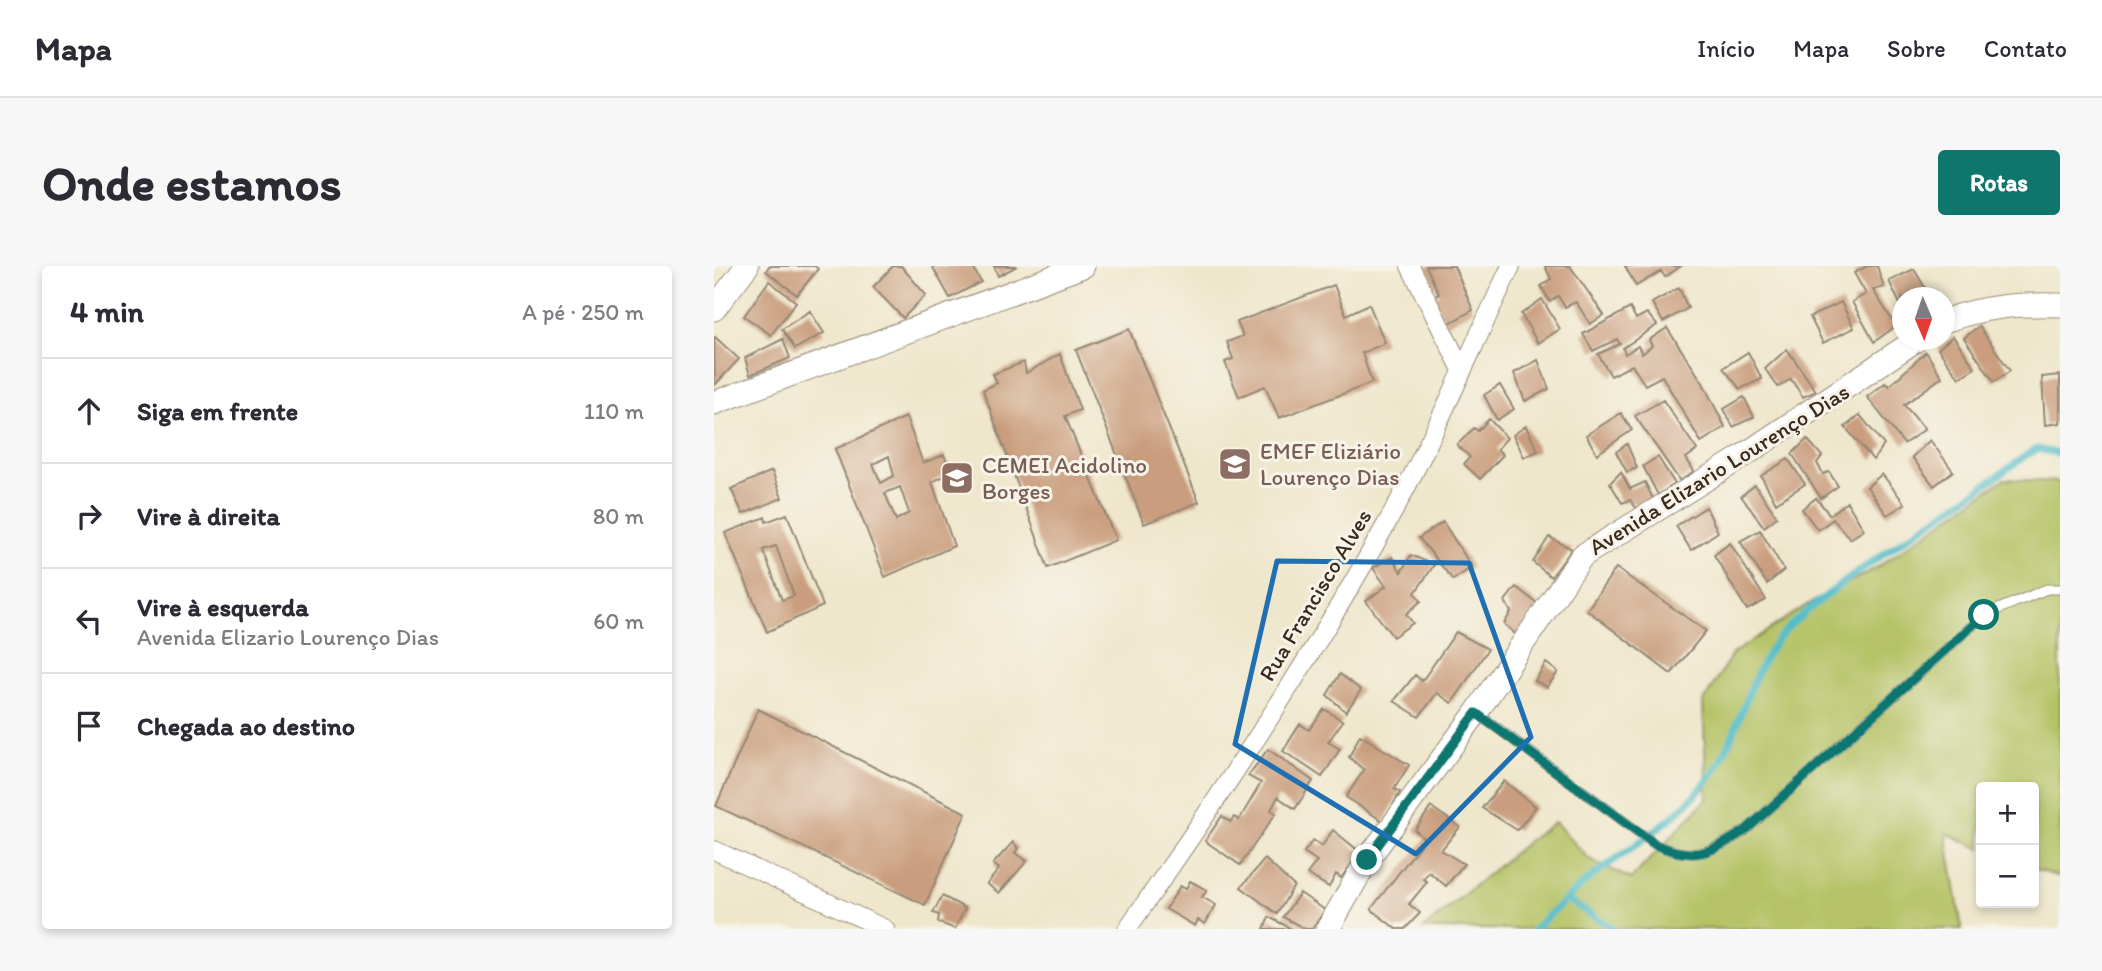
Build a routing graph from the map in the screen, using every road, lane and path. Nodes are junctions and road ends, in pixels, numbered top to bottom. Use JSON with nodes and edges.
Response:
{"nodes":[{"id":1,"x":747,"y":266,"type":"edge"},
{"id":2,"x":1083,"y":266,"type":"edge"},
{"id":3,"x":1410,"y":266,"type":"edge"},
{"id":4,"x":1511,"y":266,"type":"edge"},
{"id":5,"x":2060,"y":305,"type":"edge"},
{"id":6,"x":714,"y":309,"type":"edge"},
{"id":7,"x":1955,"y":317,"type":"edge"},
{"id":8,"x":1901,"y":350,"type":"edge"},
{"id":9,"x":1461,"y":368,"type":"junction"},
{"id":10,"x":714,"y":403,"type":"edge"},
{"id":11,"x":2060,"y":589,"type":"edge"},
{"id":12,"x":1476,"y":713,"type":"junction"},
{"id":13,"x":714,"y":850,"type":"edge"},
{"id":14,"x":885,"y":929,"type":"edge"},
{"id":15,"x":1127,"y":929,"type":"edge"},
{"id":16,"x":1328,"y":929,"type":"edge"}],
"edges":[{"from":1,"to":6,"type":"street"},
{"from":2,"to":10,"type":"street"},
{"from":3,"to":9,"type":"street"},
{"from":4,"to":9,"type":"street","name":"Rua Francisco Alves"},
{"from":5,"to":7,"type":"street"},
{"from":8,"to":12,"type":"street","name":"Avenida Elizario Lourenço Dias"},
{"from":9,"to":15,"type":"street","name":"Rua Francisco Alves"},
{"from":11,"to":12,"type":"lane"},
{"from":12,"to":16,"type":"street","name":"Avenida Elizario Lourenço Dias"},
{"from":13,"to":14,"type":"street"}]}
